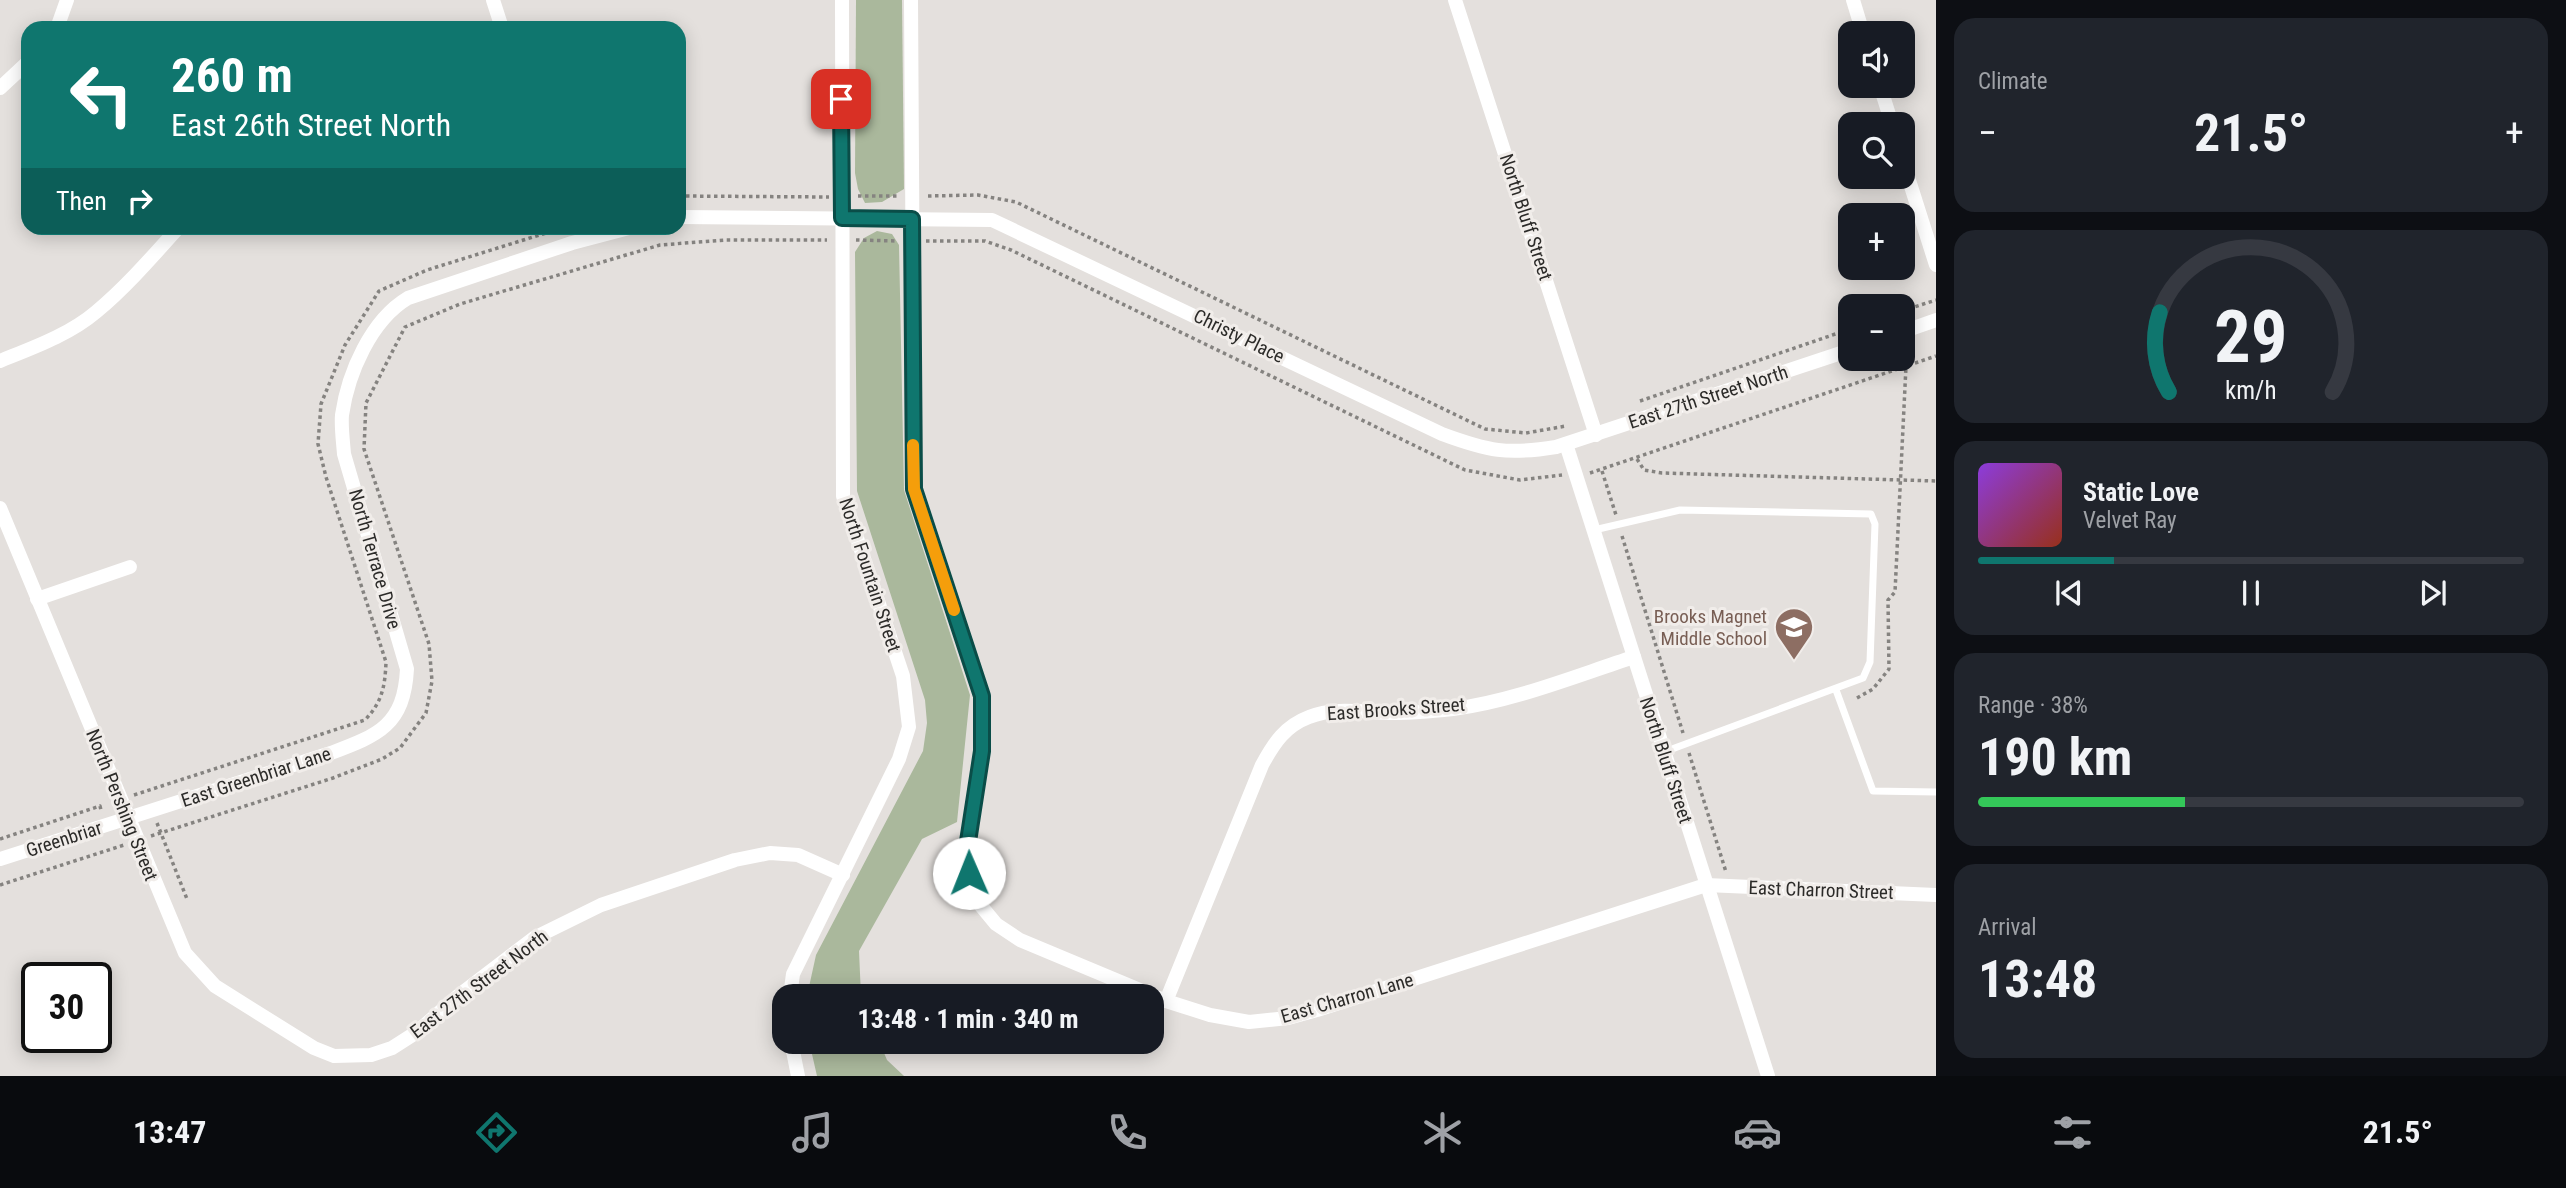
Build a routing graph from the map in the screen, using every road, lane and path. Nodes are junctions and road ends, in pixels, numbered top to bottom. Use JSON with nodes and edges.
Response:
{"nodes":[{"id":1,"x":67,"y":0,"type":"edge"},
{"id":2,"x":493,"y":0,"type":"edge"},
{"id":3,"x":842,"y":0,"type":"edge"},
{"id":4,"x":911,"y":0,"type":"edge"},
{"id":5,"x":1455,"y":0,"type":"edge"},
{"id":6,"x":1853,"y":0,"type":"edge"},
{"id":7,"x":60,"y":21,"type":"edge"},
{"id":8,"x":500,"y":21,"type":"edge"},
{"id":9,"x":1859,"y":21,"type":"edge"},
{"id":10,"x":21,"y":68,"type":"edge"},
{"id":11,"x":0,"y":88,"type":"edge"},
{"id":12,"x":1912,"y":189,"type":"edge"},
{"id":13,"x":686,"y":196,"type":"edge"},
{"id":14,"x":912,"y":196,"type":"junction"},
{"id":15,"x":842,"y":197,"type":"junction"},
{"id":16,"x":686,"y":217,"type":"edge"},
{"id":17,"x":842,"y":218,"type":"junction"},
{"id":18,"x":912,"y":219,"type":"junction"},
{"id":19,"x":172,"y":235,"type":"edge"},
{"id":20,"x":543,"y":235,"type":"edge"},
{"id":21,"x":568,"y":235,"type":"edge"},
{"id":22,"x":602,"y":235,"type":"edge"},
{"id":23,"x":572,"y":243,"type":"junction"},
{"id":24,"x":1936,"y":265,"type":"edge"},
{"id":25,"x":1936,"y":300,"type":"edge"},
{"id":26,"x":1915,"y":307,"type":"edge"},
{"id":27,"x":1936,"y":320,"type":"edge"},
{"id":28,"x":1915,"y":327,"type":"edge"},
{"id":29,"x":1838,"y":333,"type":"edge"},
{"id":30,"x":1838,"y":354,"type":"edge"},
{"id":31,"x":0,"y":360,"type":"edge"},
{"id":32,"x":1906,"y":371,"type":"edge"},
{"id":33,"x":1629,"y":405,"type":"dead end"},
{"id":34,"x":1591,"y":418,"type":"junction"},
{"id":35,"x":1596,"y":435,"type":"junction"},
{"id":36,"x":1566,"y":444,"type":"junction"},
{"id":37,"x":1637,"y":459,"type":"dead end"},
{"id":38,"x":1602,"y":471,"type":"dead end"},
{"id":39,"x":1902,"y":480,"type":"junction"},
{"id":40,"x":1936,"y":481,"type":"edge"},
{"id":41,"x":0,"y":508,"type":"edge"},
{"id":42,"x":1618,"y":524,"type":"junction"},
{"id":43,"x":1593,"y":530,"type":"junction"},
{"id":44,"x":130,"y":567,"type":"dead end"},
{"id":45,"x":37,"y":598,"type":"junction"},
{"id":46,"x":1634,"y":657,"type":"junction"},
{"id":47,"x":1836,"y":690,"type":"junction"},
{"id":48,"x":1857,"y":698,"type":"dead end"},
{"id":49,"x":382,"y":731,"type":"joint"},
{"id":50,"x":1687,"y":744,"type":"junction"},
{"id":51,"x":1664,"y":752,"type":"junction"},
{"id":52,"x":143,"y":792,"type":"junction"},
{"id":53,"x":1936,"y":792,"type":"edge"},
{"id":54,"x":120,"y":800,"type":"junction"},
{"id":55,"x":100,"y":806,"type":"dead end"},
{"id":56,"x":151,"y":810,"type":"junction"},
{"id":57,"x":128,"y":818,"type":"junction"},
{"id":58,"x":115,"y":848,"type":"dead end"},
{"id":59,"x":0,"y":859,"type":"edge"},
{"id":60,"x":1726,"y":872,"type":"dead end"},
{"id":61,"x":843,"y":875,"type":"junction"},
{"id":62,"x":0,"y":885,"type":"edge"},
{"id":63,"x":1706,"y":885,"type":"junction"},
{"id":64,"x":1936,"y":895,"type":"edge"},
{"id":65,"x":187,"y":899,"type":"dead end"},
{"id":66,"x":792,"y":984,"type":"edge"},
{"id":67,"x":1166,"y":1001,"type":"junction"},
{"id":68,"x":314,"y":1048,"type":"joint"},
{"id":69,"x":794,"y":1054,"type":"edge"},
{"id":70,"x":798,"y":1076,"type":"edge"},
{"id":71,"x":1768,"y":1076,"type":"edge"}],
"edges":[{"from":1,"to":7,"type":"street"},
{"from":2,"to":8,"type":"street"},
{"from":3,"to":15,"type":"street","name":"North Fountain Street"},
{"from":4,"to":14,"type":"street"},
{"from":5,"to":34,"type":"street","name":"North Bluff Street"},
{"from":6,"to":9,"type":"street"},
{"from":10,"to":11,"type":"street"},
{"from":12,"to":24,"type":"street"},
{"from":13,"to":15,"type":"path"},
{"from":14,"to":15,"type":"path"},
{"from":14,"to":18,"type":"street"},
{"from":14,"to":34,"type":"path"},
{"from":15,"to":17,"type":"street","name":"North Fountain Street"},
{"from":16,"to":17,"type":"street","name":"Christy Place"},
{"from":17,"to":18,"type":"street","name":"Christy Place"},
{"from":17,"to":61,"type":"street","name":"North Fountain Street"},
{"from":18,"to":36,"type":"street","name":"Christy Place"},
{"from":18,"to":67,"type":"street","name":"East Charron Lane"},
{"from":19,"to":31,"type":"street"},
{"from":20,"to":52,"type":"path"},
{"from":21,"to":23,"type":"street"},
{"from":22,"to":23,"type":"street","name":"North Terrace Drive"},
{"from":23,"to":49,"type":"street","name":"North Terrace Drive"},
{"from":25,"to":26,"type":"path"},
{"from":27,"to":28,"type":"street"},
{"from":29,"to":33,"type":"path"},
{"from":30,"to":35,"type":"street","name":"East 27th Street North"},
{"from":32,"to":39,"type":"path"},
{"from":34,"to":35,"type":"street","name":"North Bluff Street"},
{"from":35,"to":36,"type":"street","name":"East 27th Street North"},
{"from":36,"to":43,"type":"street","name":"North Bluff Street"},
{"from":37,"to":39,"type":"path"},
{"from":38,"to":42,"type":"path"},
{"from":39,"to":40,"type":"path"},
{"from":39,"to":48,"type":"path"},
{"from":41,"to":45,"type":"street","name":"North Pershing Street"},
{"from":42,"to":43,"type":"lane"},
{"from":42,"to":47,"type":"lane"},
{"from":42,"to":50,"type":"path"},
{"from":43,"to":46,"type":"street","name":"North Bluff Street"},
{"from":44,"to":45,"type":"street"},
{"from":45,"to":54,"type":"street","name":"North Pershing Street"},
{"from":46,"to":51,"type":"street","name":"North Bluff Street"},
{"from":46,"to":67,"type":"street","name":"East Brooks Street"},
{"from":47,"to":50,"type":"lane"},
{"from":47,"to":53,"type":"lane"},
{"from":49,"to":56,"type":"street","name":"East Greenbriar Lane"},
{"from":50,"to":51,"type":"lane"},
{"from":50,"to":60,"type":"path"},
{"from":51,"to":63,"type":"street","name":"North Bluff Street"},
{"from":52,"to":54,"type":"path"},
{"from":52,"to":56,"type":"path"},
{"from":54,"to":55,"type":"path"},
{"from":54,"to":57,"type":"street","name":"North Pershing Street"},
{"from":56,"to":57,"type":"street","name":"East Greenbriar Lane"},
{"from":56,"to":65,"type":"path"},
{"from":57,"to":59,"type":"street","name":"Greenbriar"},
{"from":57,"to":68,"type":"street","name":"North Pershing Street"},
{"from":58,"to":62,"type":"path"},
{"from":61,"to":66,"type":"street","name":"North Fountain Street"},
{"from":61,"to":68,"type":"street","name":"East 27th Street North"},
{"from":63,"to":64,"type":"street","name":"East Charron Street"},
{"from":63,"to":67,"type":"street","name":"East Charron Lane"},
{"from":63,"to":71,"type":"street","name":"North Bluff Street"},
{"from":69,"to":70,"type":"street"}]}
